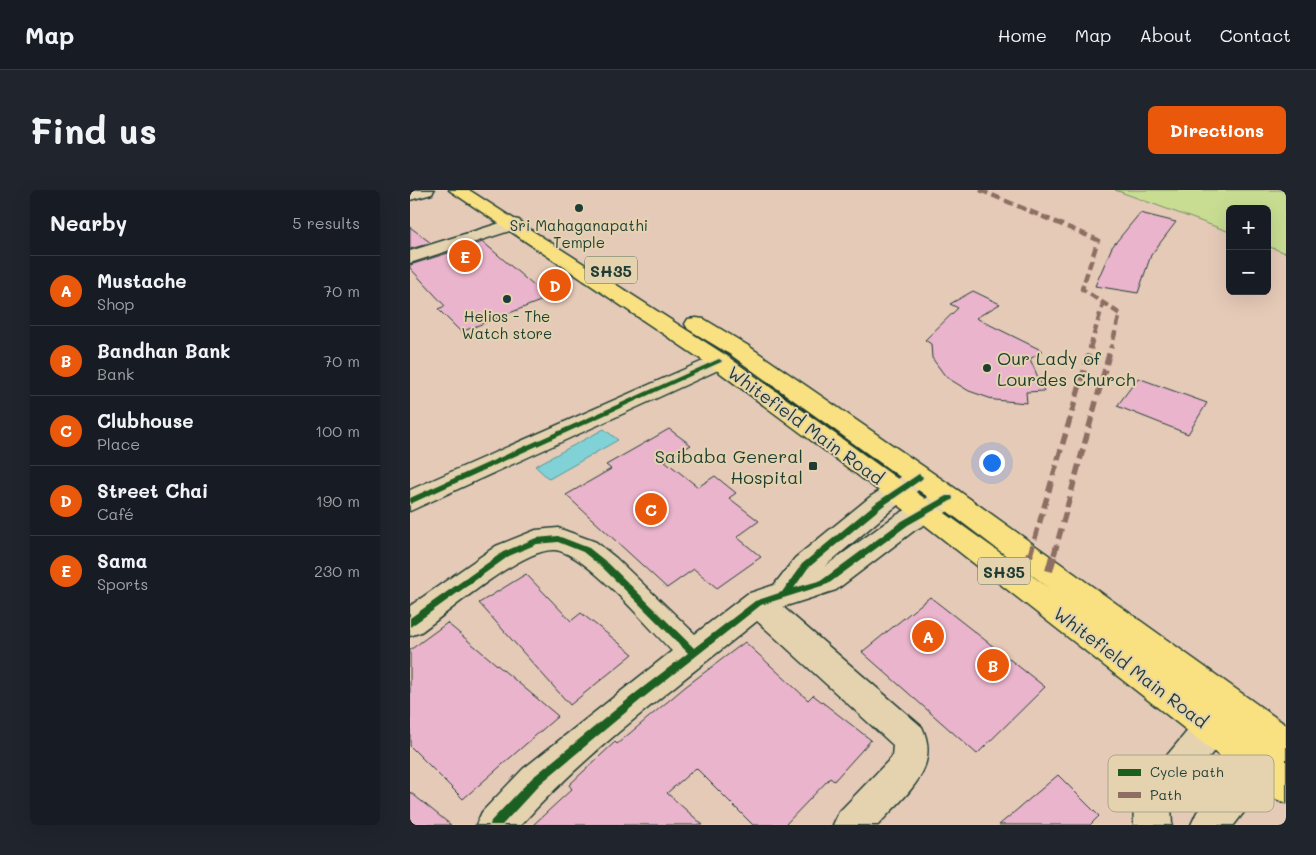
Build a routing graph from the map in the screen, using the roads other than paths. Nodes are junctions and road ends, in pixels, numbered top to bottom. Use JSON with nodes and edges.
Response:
{"nodes":[{"id":1,"x":426,"y":190,"type":"edge"},
{"id":2,"x":457,"y":190,"type":"edge"},
{"id":3,"x":483,"y":190,"type":"edge"},
{"id":4,"x":410,"y":194,"type":"edge"},
{"id":5,"x":513,"y":224,"type":"junction"},
{"id":6,"x":410,"y":257,"type":"edge"},
{"id":7,"x":719,"y":361,"type":"junction"},
{"id":8,"x":909,"y":485,"type":"junction"},
{"id":9,"x":410,"y":501,"type":"edge"},
{"id":10,"x":937,"y":505,"type":"junction"},
{"id":11,"x":771,"y":599,"type":"junction"},
{"id":12,"x":410,"y":622,"type":"edge"},
{"id":13,"x":694,"y":653,"type":"junction"},
{"id":14,"x":1211,"y":728,"type":"junction"},
{"id":15,"x":1189,"y":755,"type":"edge"},
{"id":16,"x":1259,"y":755,"type":"edge"},
{"id":17,"x":1264,"y":755,"type":"edge"},
{"id":18,"x":1153,"y":812,"type":"edge"},
{"id":19,"x":1225,"y":812,"type":"edge"},
{"id":20,"x":495,"y":825,"type":"edge"},
{"id":21,"x":852,"y":825,"type":"edge"},
{"id":22,"x":1154,"y":825,"type":"edge"},
{"id":23,"x":1210,"y":825,"type":"edge"}],
"edges":[{"from":1,"to":4,"type":"street"},
{"from":2,"to":5,"type":"main road","name":"Whitefield Main Road","number":"SH35"},
{"from":3,"to":8,"type":"main road","name":"Whitefield Main Road","number":"SH35"},
{"from":5,"to":6,"type":"street"},
{"from":5,"to":7,"type":"main road","name":"Whitefield Main Road","number":"SH35"},
{"from":7,"to":8,"type":"main road","name":"Whitefield Main Road","number":"SH35"},
{"from":7,"to":9,"type":"street"},
{"from":8,"to":10,"type":"main road","name":"Whitefield Main Road","number":"SH35"},
{"from":8,"to":11,"type":"street"},
{"from":10,"to":11,"type":"street"},
{"from":10,"to":14,"type":"main road","name":"Whitefield Main Road","number":"SH35"},
{"from":10,"to":17,"type":"main road","name":"Whitefield Main Road","number":"SH35"},
{"from":11,"to":13,"type":"street"},
{"from":11,"to":21,"type":"street"},
{"from":12,"to":13,"type":"street"},
{"from":13,"to":20,"type":"street"},
{"from":14,"to":15,"type":"street"},
{"from":14,"to":16,"type":"main road","name":"Whitefield Main Road","number":"SH35"},
{"from":18,"to":22,"type":"street"},
{"from":19,"to":23,"type":"street"}]}
